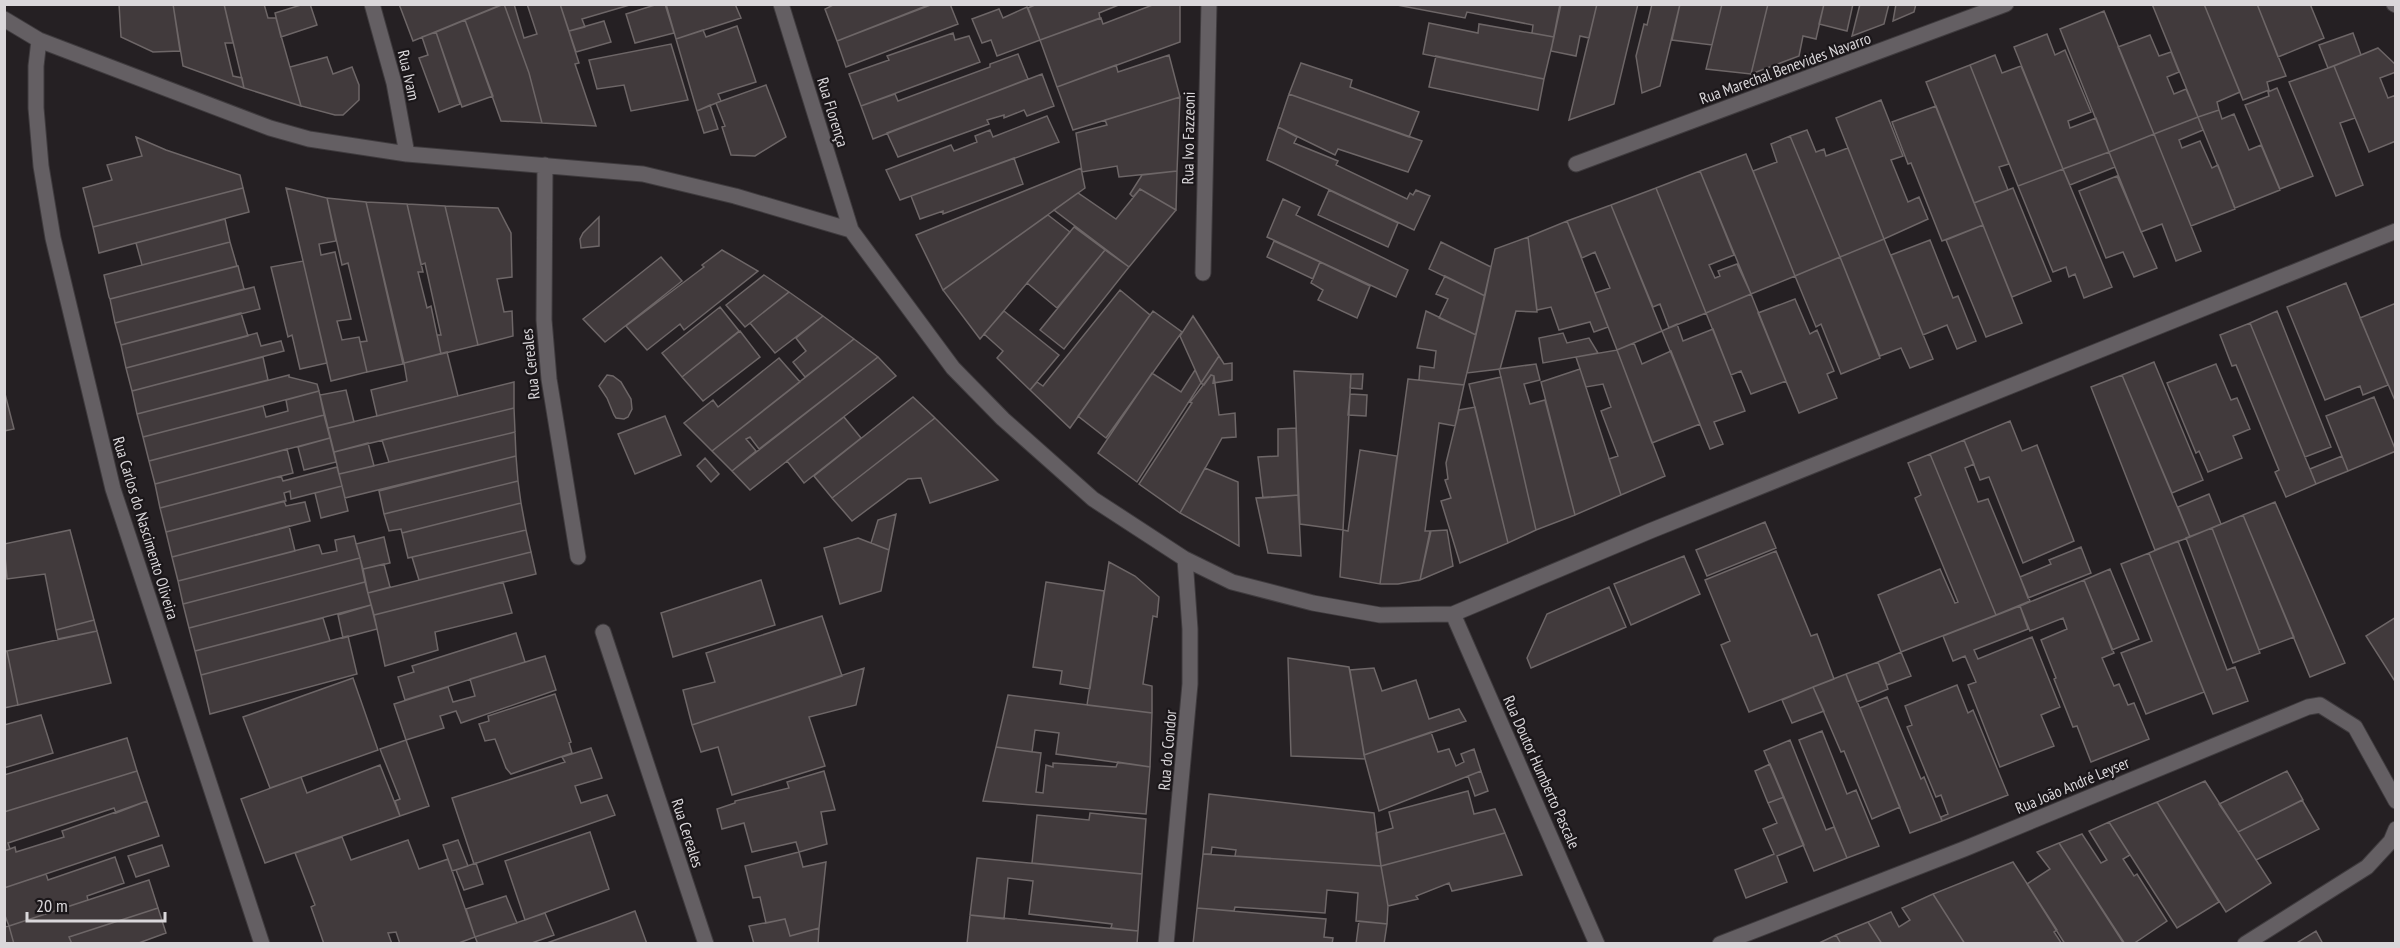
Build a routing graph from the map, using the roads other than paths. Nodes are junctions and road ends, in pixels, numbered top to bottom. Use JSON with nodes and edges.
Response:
{"nodes":[{"id":1,"x":372,"y":4,"type":"edge"},
{"id":2,"x":781,"y":4,"type":"edge"},
{"id":3,"x":1209,"y":4,"type":"edge"},
{"id":4,"x":2006,"y":4,"type":"edge"},
{"id":5,"x":4,"y":19,"type":"edge"},
{"id":6,"x":39,"y":40,"type":"junction"},
{"id":7,"x":407,"y":154,"type":"junction"},
{"id":8,"x":1576,"y":164,"type":"dead end"},
{"id":9,"x":545,"y":165,"type":"junction"},
{"id":10,"x":850,"y":230,"type":"junction"},
{"id":11,"x":2396,"y":231,"type":"edge"},
{"id":12,"x":1203,"y":273,"type":"dead end"},
{"id":13,"x":578,"y":557,"type":"dead end"},
{"id":14,"x":1185,"y":559,"type":"junction"},
{"id":15,"x":1453,"y":615,"type":"junction"},
{"id":16,"x":603,"y":632,"type":"dead end"},
{"id":17,"x":2396,"y":801,"type":"edge"},
{"id":18,"x":2396,"y":829,"type":"edge"},
{"id":19,"x":262,"y":944,"type":"edge"},
{"id":20,"x":706,"y":944,"type":"edge"},
{"id":21,"x":1166,"y":944,"type":"edge"},
{"id":22,"x":1597,"y":944,"type":"edge"},
{"id":23,"x":1720,"y":944,"type":"edge"},
{"id":24,"x":2245,"y":944,"type":"edge"}],
"edges":[{"from":1,"to":7,"type":"street","name":"Rua Ivam"},
{"from":2,"to":10,"type":"street","name":"Rua Florença"},
{"from":3,"to":12,"type":"street","name":"Rua Ivo Fazzeoni"},
{"from":4,"to":8,"type":"street","name":"Rua Marechal Benevides Navarro"},
{"from":5,"to":6,"type":"street"},
{"from":6,"to":7,"type":"street"},
{"from":6,"to":19,"type":"street","name":"Rua Carlos do Nascimento Oliveira"},
{"from":7,"to":9,"type":"street"},
{"from":9,"to":10,"type":"street"},
{"from":9,"to":13,"type":"street","name":"Rua Cereales"},
{"from":10,"to":14,"type":"street","name":"Rua Florença"},
{"from":11,"to":15,"type":"street"},
{"from":14,"to":15,"type":"street","name":"Rua Florença"},
{"from":14,"to":21,"type":"street","name":"Rua do Condor"},
{"from":15,"to":22,"type":"street","name":"Rua Doutor Humberto Pascale"},
{"from":16,"to":20,"type":"street","name":"Rua Cereales"},
{"from":17,"to":23,"type":"street","name":"Rua João André Leyser"},
{"from":18,"to":24,"type":"street"}]}
